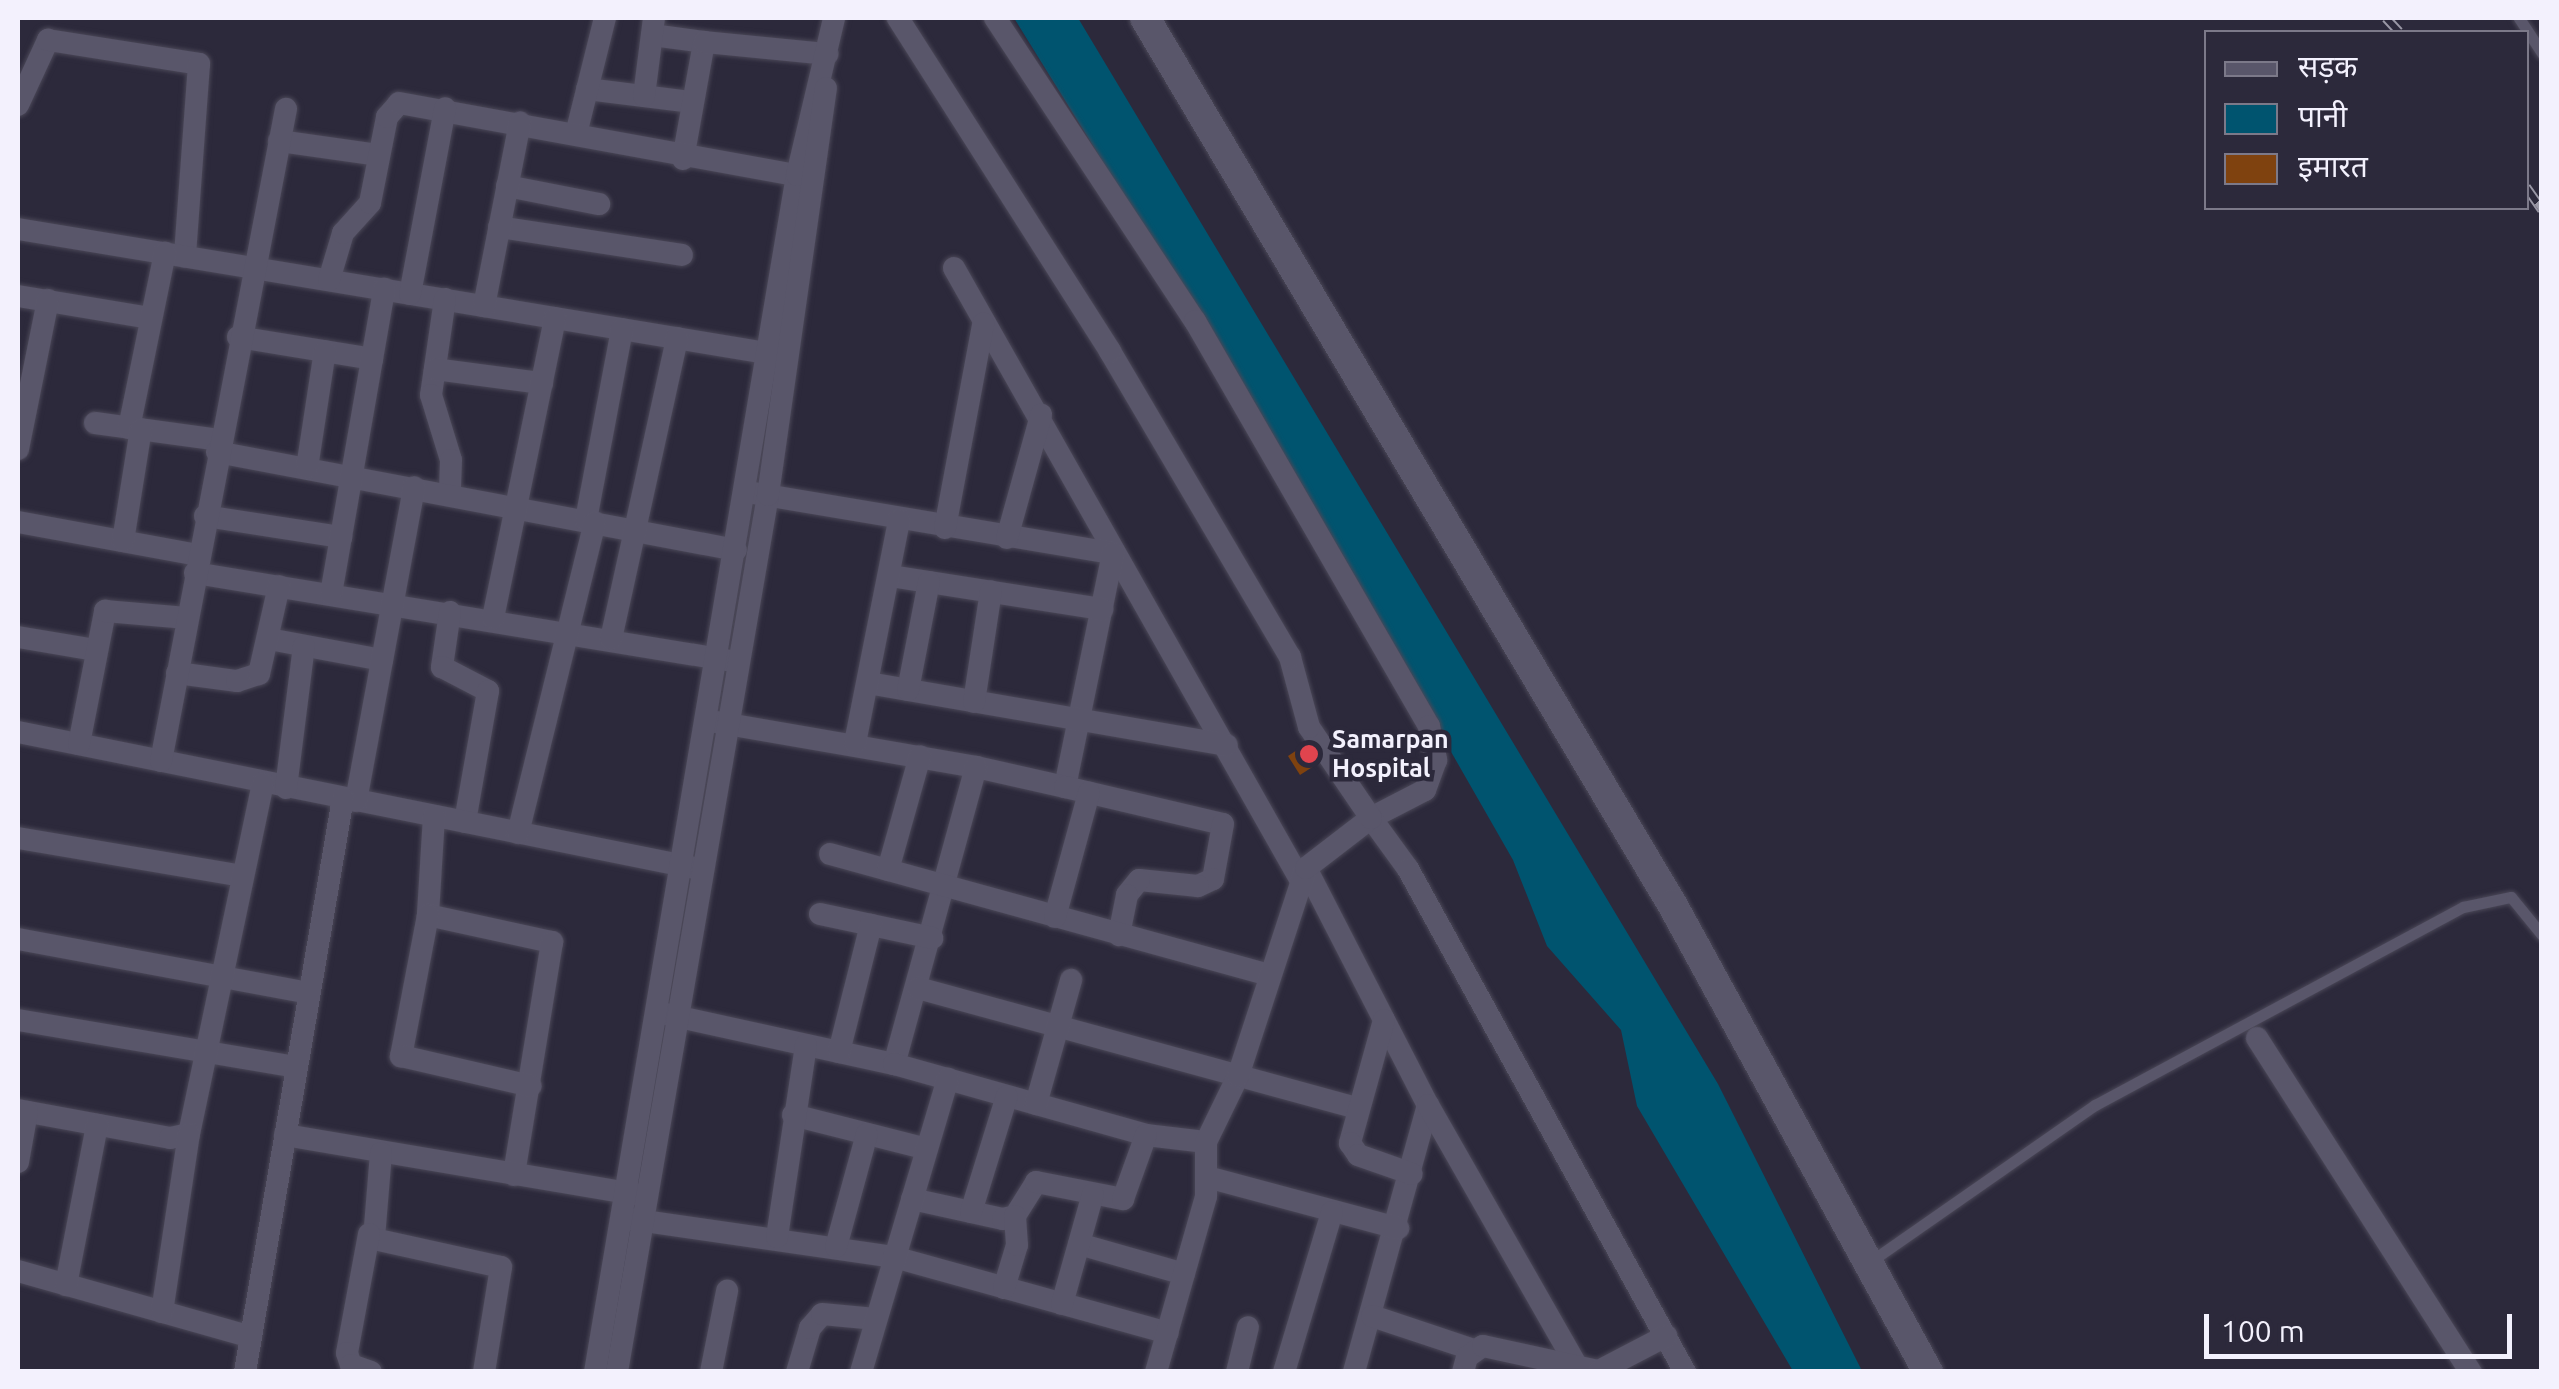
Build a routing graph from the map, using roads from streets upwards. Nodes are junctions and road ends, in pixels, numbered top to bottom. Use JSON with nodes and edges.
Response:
{"nodes":[{"id":1,"x":606,"y":18,"type":"edge"},
{"id":2,"x":834,"y":18,"type":"edge"},
{"id":3,"x":898,"y":18,"type":"edge"},
{"id":4,"x":995,"y":18,"type":"edge"},
{"id":5,"x":1145,"y":18,"type":"edge"},
{"id":6,"x":653,"y":26,"type":"edge"},
{"id":7,"x":704,"y":42,"type":"junction"},
{"id":8,"x":827,"y":54,"type":"junction"},
{"id":9,"x":587,"y":89,"type":"junction"},
{"id":10,"x":644,"y":96,"type":"junction"},
{"id":11,"x":692,"y":102,"type":"junction"},
{"id":12,"x":18,"y":105,"type":"edge"},
{"id":13,"x":286,"y":108,"type":"dead end"},
{"id":14,"x":445,"y":108,"type":"junction"},
{"id":15,"x":520,"y":122,"type":"junction"},
{"id":16,"x":576,"y":134,"type":"junction"},
{"id":17,"x":278,"y":141,"type":"junction"},
{"id":18,"x":379,"y":155,"type":"junction"},
{"id":19,"x":683,"y":158,"type":"junction"},
{"id":20,"x":806,"y":176,"type":"junction"},
{"id":21,"x":507,"y":186,"type":"junction"},
{"id":22,"x":599,"y":204,"type":"dead end"},
{"id":23,"x":499,"y":227,"type":"junction"},
{"id":24,"x":18,"y":230,"type":"edge"},
{"id":25,"x":175,"y":255,"type":"junction"},
{"id":26,"x":682,"y":255,"type":"dead end"},
{"id":27,"x":251,"y":267,"type":"junction"},
{"id":28,"x":954,"y":268,"type":"dead end"},
{"id":29,"x":328,"y":280,"type":"junction"},
{"id":30,"x":384,"y":289,"type":"junction"},
{"id":31,"x":410,"y":294,"type":"junction"},
{"id":32,"x":18,"y":296,"type":"edge"},
{"id":33,"x":445,"y":299,"type":"junction"},
{"id":34,"x":48,"y":300,"type":"junction"},
{"id":35,"x":484,"y":306,"type":"junction"},
{"id":36,"x":149,"y":318,"type":"junction"},
{"id":37,"x":555,"y":318,"type":"junction"},
{"id":38,"x":983,"y":324,"type":"junction"},
{"id":39,"x":622,"y":329,"type":"junction"},
{"id":40,"x":238,"y":336,"type":"junction"},
{"id":41,"x":678,"y":338,"type":"junction"},
{"id":42,"x":325,"y":351,"type":"junction"},
{"id":43,"x":780,"y":355,"type":"junction"},
{"id":44,"x":372,"y":359,"type":"junction"},
{"id":45,"x":435,"y":368,"type":"junction"},
{"id":46,"x":542,"y":383,"type":"junction"},
{"id":47,"x":1042,"y":416,"type":"junction"},
{"id":48,"x":95,"y":423,"type":"dead end"},
{"id":49,"x":135,"y":429,"type":"junction"},
{"id":50,"x":218,"y":446,"type":"junction"},
{"id":51,"x":18,"y":449,"type":"edge"},
{"id":52,"x":307,"y":468,"type":"junction"},
{"id":53,"x":352,"y":476,"type":"junction"},
{"id":54,"x":414,"y":487,"type":"junction"},
{"id":55,"x":450,"y":494,"type":"junction"},
{"id":56,"x":757,"y":494,"type":"junction"},
{"id":57,"x":516,"y":506,"type":"junction"},
{"id":58,"x":206,"y":516,"type":"junction"},
{"id":59,"x":899,"y":520,"type":"junction"},
{"id":60,"x":591,"y":521,"type":"junction"},
{"id":61,"x":18,"y":522,"type":"edge"},
{"id":62,"x":945,"y":528,"type":"junction"},
{"id":63,"x":640,"y":531,"type":"junction"},
{"id":64,"x":341,"y":537,"type":"junction"},
{"id":65,"x":1008,"y":538,"type":"junction"},
{"id":66,"x":123,"y":541,"type":"junction"},
{"id":67,"x":736,"y":550,"type":"junction"},
{"id":68,"x":1113,"y":552,"type":"junction"},
{"id":69,"x":197,"y":564,"type":"junction"},
{"id":70,"x":891,"y":576,"type":"junction"},
{"id":71,"x":929,"y":582,"type":"junction"},
{"id":72,"x":279,"y":586,"type":"junction"},
{"id":73,"x":991,"y":592,"type":"junction"},
{"id":74,"x":332,"y":594,"type":"junction"},
{"id":75,"x":392,"y":603,"type":"junction"},
{"id":76,"x":1102,"y":609,"type":"junction"},
{"id":77,"x":450,"y":612,"type":"junction"},
{"id":78,"x":187,"y":618,"type":"junction"},
{"id":79,"x":493,"y":618,"type":"junction"},
{"id":80,"x":568,"y":631,"type":"junction"},
{"id":81,"x":18,"y":636,"type":"edge"},
{"id":82,"x":269,"y":640,"type":"junction"},
{"id":83,"x":611,"y":640,"type":"junction"},
{"id":84,"x":304,"y":646,"type":"junction"},
{"id":85,"x":96,"y":650,"type":"junction"},
{"id":86,"x":382,"y":660,"type":"junction"},
{"id":87,"x":729,"y":660,"type":"junction"},
{"id":88,"x":177,"y":673,"type":"junction"},
{"id":89,"x":868,"y":683,"type":"junction"},
{"id":90,"x":908,"y":690,"type":"junction"},
{"id":91,"x":974,"y":702,"type":"junction"},
{"id":92,"x":717,"y":722,"type":"junction"},
{"id":93,"x":1080,"y":722,"type":"junction"},
{"id":94,"x":18,"y":732,"type":"edge"},
{"id":95,"x":855,"y":743,"type":"junction"},
{"id":96,"x":79,"y":744,"type":"junction"},
{"id":97,"x":1228,"y":744,"type":"junction"},
{"id":98,"x":920,"y":756,"type":"junction"},
{"id":99,"x":161,"y":761,"type":"junction"},
{"id":100,"x":976,"y":767,"type":"junction"},
{"id":101,"x":274,"y":786,"type":"junction"},
{"id":102,"x":1065,"y":788,"type":"junction"},
{"id":103,"x":1089,"y":793,"type":"junction"},
{"id":104,"x":350,"y":799,"type":"junction"},
{"id":105,"x":434,"y":816,"type":"junction"},
{"id":106,"x":1371,"y":818,"type":"junction"},
{"id":107,"x":466,"y":822,"type":"junction"},
{"id":108,"x":518,"y":832,"type":"junction"},
{"id":109,"x":18,"y":838,"type":"edge"},
{"id":110,"x":830,"y":854,"type":"dead end"},
{"id":111,"x":692,"y":868,"type":"junction"},
{"id":112,"x":888,"y":870,"type":"junction"},
{"id":113,"x":1304,"y":874,"type":"junction"},
{"id":114,"x":242,"y":876,"type":"junction"},
{"id":115,"x":947,"y":885,"type":"junction"},
{"id":116,"x":820,"y":914,"type":"dead end"},
{"id":117,"x":428,"y":915,"type":"junction"},
{"id":118,"x":1055,"y":917,"type":"junction"},
{"id":119,"x":871,"y":925,"type":"junction"},
{"id":120,"x":1119,"y":935,"type":"junction"},
{"id":121,"x":18,"y":938,"type":"edge"},
{"id":122,"x":932,"y":938,"type":"junction"},
{"id":123,"x":1270,"y":975,"type":"junction"},
{"id":124,"x":220,"y":978,"type":"junction"},
{"id":125,"x":1071,"y":980,"type":"dead end"},
{"id":126,"x":918,"y":988,"type":"junction"},
{"id":127,"x":309,"y":993,"type":"junction"},
{"id":128,"x":668,"y":1015,"type":"junction"},
{"id":129,"x":18,"y":1020,"type":"edge"},
{"id":130,"x":1384,"y":1020,"type":"junction"},
{"id":131,"x":1058,"y":1025,"type":"junction"},
{"id":132,"x":2257,"y":1038,"type":"dead end"},
{"id":133,"x":806,"y":1045,"type":"junction"},
{"id":134,"x":208,"y":1052,"type":"junction"},
{"id":135,"x":839,"y":1052,"type":"junction"},
{"id":136,"x":894,"y":1064,"type":"junction"},
{"id":137,"x":296,"y":1067,"type":"junction"},
{"id":138,"x":1238,"y":1076,"type":"junction"},
{"id":139,"x":948,"y":1079,"type":"junction"},
{"id":140,"x":531,"y":1086,"type":"junction"},
{"id":141,"x":1007,"y":1096,"type":"junction"},
{"id":142,"x":1036,"y":1104,"type":"junction"},
{"id":143,"x":1428,"y":1105,"type":"junction"},
{"id":144,"x":1360,"y":1110,"type":"junction"},
{"id":145,"x":22,"y":1111,"type":"edge"},
{"id":146,"x":793,"y":1115,"type":"junction"},
{"id":147,"x":97,"y":1125,"type":"junction"},
{"id":148,"x":189,"y":1134,"type":"junction"},
{"id":149,"x":866,"y":1134,"type":"junction"},
{"id":150,"x":285,"y":1135,"type":"junction"},
{"id":151,"x":1146,"y":1135,"type":"junction"},
{"id":152,"x":1206,"y":1142,"type":"junction"},
{"id":153,"x":928,"y":1150,"type":"junction"},
{"id":154,"x":381,"y":1153,"type":"junction"},
{"id":155,"x":18,"y":1162,"type":"edge"},
{"id":156,"x":1412,"y":1174,"type":"junction"},
{"id":157,"x":514,"y":1175,"type":"junction"},
{"id":158,"x":1207,"y":1177,"type":"junction"},
{"id":159,"x":1093,"y":1194,"type":"junction"},
{"id":160,"x":637,"y":1195,"type":"junction"},
{"id":161,"x":912,"y":1199,"type":"junction"},
{"id":162,"x":972,"y":1212,"type":"junction"},
{"id":163,"x":1332,"y":1212,"type":"junction"},
{"id":164,"x":1015,"y":1216,"type":"junction"},
{"id":165,"x":633,"y":1220,"type":"junction"},
{"id":166,"x":1398,"y":1228,"type":"junction"},
{"id":167,"x":370,"y":1234,"type":"junction"},
{"id":168,"x":778,"y":1237,"type":"junction"},
{"id":169,"x":1079,"y":1244,"type":"junction"},
{"id":170,"x":836,"y":1247,"type":"junction"},
{"id":171,"x":894,"y":1257,"type":"junction"},
{"id":172,"x":18,"y":1271,"type":"edge"},
{"id":173,"x":1184,"y":1274,"type":"junction"},
{"id":174,"x":66,"y":1285,"type":"junction"},
{"id":175,"x":1004,"y":1288,"type":"junction"},
{"id":176,"x":727,"y":1291,"type":"dead end"},
{"id":177,"x":1062,"y":1304,"type":"junction"},
{"id":178,"x":162,"y":1312,"type":"junction"},
{"id":179,"x":1372,"y":1316,"type":"junction"},
{"id":180,"x":876,"y":1319,"type":"junction"},
{"id":181,"x":1248,"y":1327,"type":"dead end"},
{"id":182,"x":1168,"y":1333,"type":"junction"},
{"id":183,"x":1666,"y":1336,"type":"junction"},
{"id":184,"x":251,"y":1338,"type":"junction"},
{"id":185,"x":1474,"y":1350,"type":"junction"},
{"id":186,"x":1534,"y":1365,"type":"edge"},
{"id":187,"x":1592,"y":1370,"type":"edge"},
{"id":188,"x":245,"y":1372,"type":"edge"},
{"id":189,"x":371,"y":1372,"type":"edge"},
{"id":190,"x":484,"y":1372,"type":"edge"},
{"id":191,"x":595,"y":1372,"type":"edge"},
{"id":192,"x":617,"y":1372,"type":"edge"},
{"id":193,"x":710,"y":1372,"type":"edge"},
{"id":194,"x":797,"y":1372,"type":"edge"},
{"id":195,"x":862,"y":1372,"type":"edge"},
{"id":196,"x":1156,"y":1372,"type":"edge"},
{"id":197,"x":1237,"y":1372,"type":"edge"},
{"id":198,"x":1284,"y":1372,"type":"edge"},
{"id":199,"x":1354,"y":1372,"type":"edge"},
{"id":200,"x":1463,"y":1372,"type":"edge"},
{"id":201,"x":1685,"y":1372,"type":"edge"},
{"id":202,"x":1928,"y":1372,"type":"edge"},
{"id":203,"x":2471,"y":1372,"type":"edge"}],
"edges":[{"from":1,"to":9,"type":"street"},
{"from":2,"to":8,"type":"street"},
{"from":3,"to":106,"type":"street"},
{"from":4,"to":106,"type":"street"},
{"from":5,"to":202,"type":"street"},
{"from":6,"to":7,"type":"street"},
{"from":6,"to":10,"type":"street"},
{"from":7,"to":8,"type":"street"},
{"from":7,"to":11,"type":"street"},
{"from":8,"to":20,"type":"street"},
{"from":9,"to":10,"type":"street"},
{"from":9,"to":16,"type":"street"},
{"from":10,"to":11,"type":"street"},
{"from":11,"to":19,"type":"street"},
{"from":12,"to":25,"type":"street"},
{"from":13,"to":17,"type":"street"},
{"from":14,"to":15,"type":"street"},
{"from":14,"to":18,"type":"street"},
{"from":14,"to":31,"type":"street"},
{"from":15,"to":16,"type":"street"},
{"from":15,"to":21,"type":"street"},
{"from":16,"to":19,"type":"street"},
{"from":17,"to":18,"type":"street"},
{"from":17,"to":27,"type":"street"},
{"from":18,"to":29,"type":"street"},
{"from":19,"to":20,"type":"street"},
{"from":20,"to":43,"type":"street"},
{"from":21,"to":22,"type":"street"},
{"from":21,"to":23,"type":"street"},
{"from":23,"to":26,"type":"street"},
{"from":23,"to":35,"type":"street"},
{"from":24,"to":25,"type":"street"},
{"from":25,"to":27,"type":"street"},
{"from":25,"to":36,"type":"street"},
{"from":27,"to":29,"type":"street"},
{"from":27,"to":40,"type":"street"},
{"from":28,"to":38,"type":"street"},
{"from":29,"to":30,"type":"street"},
{"from":30,"to":31,"type":"street"},
{"from":30,"to":44,"type":"street"},
{"from":31,"to":33,"type":"street"},
{"from":32,"to":34,"type":"street"},
{"from":33,"to":35,"type":"street"},
{"from":33,"to":45,"type":"street"},
{"from":34,"to":36,"type":"street"},
{"from":34,"to":51,"type":"street"},
{"from":35,"to":37,"type":"street"},
{"from":36,"to":49,"type":"street"},
{"from":37,"to":39,"type":"street"},
{"from":37,"to":46,"type":"street"},
{"from":38,"to":47,"type":"street"},
{"from":38,"to":62,"type":"street"},
{"from":39,"to":41,"type":"street"},
{"from":39,"to":60,"type":"street"},
{"from":40,"to":42,"type":"street"},
{"from":40,"to":50,"type":"street"},
{"from":41,"to":43,"type":"street"},
{"from":41,"to":63,"type":"street"},
{"from":42,"to":44,"type":"street"},
{"from":42,"to":52,"type":"street"},
{"from":43,"to":56,"type":"street"},
{"from":44,"to":53,"type":"street"},
{"from":45,"to":46,"type":"street"},
{"from":45,"to":55,"type":"street"},
{"from":46,"to":57,"type":"street"},
{"from":47,"to":65,"type":"street"},
{"from":47,"to":68,"type":"street"},
{"from":48,"to":49,"type":"street"},
{"from":49,"to":50,"type":"street"},
{"from":49,"to":66,"type":"street"},
{"from":50,"to":52,"type":"street"},
{"from":50,"to":58,"type":"street"},
{"from":52,"to":53,"type":"street"},
{"from":53,"to":54,"type":"street"},
{"from":53,"to":64,"type":"street"},
{"from":54,"to":55,"type":"street"},
{"from":54,"to":75,"type":"street"},
{"from":55,"to":57,"type":"street"},
{"from":56,"to":59,"type":"street"},
{"from":56,"to":67,"type":"street"},
{"from":56,"to":87,"type":"street"},
{"from":57,"to":60,"type":"street"},
{"from":57,"to":79,"type":"street"},
{"from":58,"to":64,"type":"street"},
{"from":58,"to":69,"type":"street"},
{"from":59,"to":62,"type":"street"},
{"from":59,"to":70,"type":"street"},
{"from":60,"to":63,"type":"street"},
{"from":60,"to":80,"type":"street"},
{"from":61,"to":66,"type":"street"},
{"from":62,"to":65,"type":"street"},
{"from":63,"to":67,"type":"street"},
{"from":63,"to":83,"type":"street"},
{"from":64,"to":74,"type":"street"},
{"from":65,"to":68,"type":"street"},
{"from":66,"to":69,"type":"street"},
{"from":67,"to":87,"type":"street"},
{"from":68,"to":76,"type":"street"},
{"from":68,"to":97,"type":"street"},
{"from":69,"to":72,"type":"street"},
{"from":69,"to":78,"type":"street"},
{"from":70,"to":71,"type":"street"},
{"from":70,"to":89,"type":"street"},
{"from":71,"to":73,"type":"street"},
{"from":71,"to":90,"type":"street"},
{"from":72,"to":74,"type":"street"},
{"from":72,"to":82,"type":"street"},
{"from":73,"to":76,"type":"street"},
{"from":73,"to":91,"type":"street"},
{"from":74,"to":75,"type":"street"},
{"from":75,"to":77,"type":"street"},
{"from":75,"to":86,"type":"street"},
{"from":76,"to":93,"type":"street"},
{"from":77,"to":79,"type":"street"},
{"from":77,"to":107,"type":"street"},
{"from":78,"to":85,"type":"street"},
{"from":78,"to":88,"type":"street"},
{"from":79,"to":80,"type":"street"},
{"from":80,"to":83,"type":"street"},
{"from":80,"to":108,"type":"street"},
{"from":81,"to":85,"type":"street"},
{"from":82,"to":84,"type":"street"},
{"from":82,"to":88,"type":"street"},
{"from":83,"to":87,"type":"street"},
{"from":84,"to":86,"type":"street"},
{"from":84,"to":101,"type":"street"},
{"from":85,"to":96,"type":"street"},
{"from":86,"to":104,"type":"street"},
{"from":87,"to":92,"type":"street"},
{"from":88,"to":99,"type":"street"},
{"from":89,"to":90,"type":"street"},
{"from":89,"to":95,"type":"street"},
{"from":90,"to":91,"type":"street"},
{"from":91,"to":93,"type":"street"},
{"from":92,"to":95,"type":"street"},
{"from":92,"to":111,"type":"street"},
{"from":93,"to":97,"type":"street"},
{"from":93,"to":102,"type":"street"},
{"from":94,"to":96,"type":"street"},
{"from":95,"to":98,"type":"street"},
{"from":96,"to":99,"type":"street"},
{"from":97,"to":113,"type":"street"},
{"from":98,"to":100,"type":"street"},
{"from":98,"to":112,"type":"street"},
{"from":99,"to":101,"type":"street"},
{"from":100,"to":102,"type":"street"},
{"from":100,"to":115,"type":"street"},
{"from":101,"to":104,"type":"street"},
{"from":101,"to":114,"type":"street"},
{"from":102,"to":103,"type":"street"},
{"from":103,"to":118,"type":"street"},
{"from":103,"to":120,"type":"street"},
{"from":104,"to":105,"type":"street"},
{"from":104,"to":127,"type":"street"},
{"from":105,"to":107,"type":"street"},
{"from":105,"to":117,"type":"street"},
{"from":106,"to":113,"type":"street"},
{"from":106,"to":183,"type":"street"},
{"from":107,"to":108,"type":"street"},
{"from":108,"to":111,"type":"street"},
{"from":109,"to":114,"type":"street"},
{"from":110,"to":112,"type":"street"},
{"from":111,"to":128,"type":"street"},
{"from":112,"to":115,"type":"street"},
{"from":113,"to":123,"type":"street"},
{"from":113,"to":130,"type":"street"},
{"from":114,"to":124,"type":"street"},
{"from":115,"to":118,"type":"street"},
{"from":115,"to":122,"type":"street"},
{"from":116,"to":119,"type":"street"},
{"from":117,"to":140,"type":"street"},
{"from":117,"to":140,"type":"street"},
{"from":118,"to":120,"type":"street"},
{"from":119,"to":122,"type":"street"},
{"from":119,"to":135,"type":"street"},
{"from":120,"to":123,"type":"street"},
{"from":121,"to":124,"type":"street"},
{"from":122,"to":126,"type":"street"},
{"from":123,"to":138,"type":"street"},
{"from":124,"to":127,"type":"street"},
{"from":124,"to":134,"type":"street"},
{"from":125,"to":131,"type":"street"},
{"from":126,"to":131,"type":"street"},
{"from":126,"to":136,"type":"street"},
{"from":127,"to":137,"type":"street"},
{"from":128,"to":133,"type":"street"},
{"from":128,"to":160,"type":"street"},
{"from":129,"to":134,"type":"street"},
{"from":130,"to":143,"type":"street"},
{"from":130,"to":144,"type":"street"},
{"from":131,"to":138,"type":"street"},
{"from":131,"to":142,"type":"street"},
{"from":132,"to":203,"type":"street"},
{"from":133,"to":135,"type":"street"},
{"from":133,"to":146,"type":"street"},
{"from":134,"to":137,"type":"street"},
{"from":134,"to":148,"type":"street"},
{"from":135,"to":136,"type":"street"},
{"from":136,"to":139,"type":"street"},
{"from":137,"to":150,"type":"street"},
{"from":138,"to":144,"type":"street"},
{"from":138,"to":152,"type":"street"},
{"from":139,"to":141,"type":"street"},
{"from":139,"to":153,"type":"street"},
{"from":140,"to":157,"type":"street"},
{"from":141,"to":142,"type":"street"},
{"from":141,"to":162,"type":"street"},
{"from":142,"to":151,"type":"street"},
{"from":143,"to":156,"type":"street"},
{"from":143,"to":187,"type":"street"},
{"from":144,"to":156,"type":"street"},
{"from":145,"to":147,"type":"street"},
{"from":145,"to":155,"type":"street"},
{"from":146,"to":149,"type":"street"},
{"from":146,"to":168,"type":"street"},
{"from":147,"to":148,"type":"street"},
{"from":147,"to":174,"type":"street"},
{"from":148,"to":178,"type":"street"},
{"from":149,"to":153,"type":"street"},
{"from":149,"to":170,"type":"street"},
{"from":150,"to":154,"type":"street"},
{"from":150,"to":184,"type":"street"},
{"from":151,"to":152,"type":"street"},
{"from":151,"to":159,"type":"street"},
{"from":152,"to":158,"type":"street"},
{"from":153,"to":161,"type":"street"},
{"from":154,"to":157,"type":"street"},
{"from":154,"to":167,"type":"street"},
{"from":156,"to":166,"type":"street"},
{"from":157,"to":160,"type":"street"},
{"from":158,"to":163,"type":"street"},
{"from":158,"to":173,"type":"street"},
{"from":159,"to":164,"type":"street"},
{"from":159,"to":169,"type":"street"},
{"from":160,"to":165,"type":"street"},
{"from":161,"to":162,"type":"street"},
{"from":161,"to":171,"type":"street"},
{"from":162,"to":164,"type":"street"},
{"from":163,"to":166,"type":"street"},
{"from":163,"to":198,"type":"street"},
{"from":164,"to":175,"type":"street"},
{"from":165,"to":168,"type":"street"},
{"from":165,"to":191,"type":"street"},
{"from":165,"to":192,"type":"street"},
{"from":166,"to":179,"type":"street"},
{"from":167,"to":189,"type":"street"},
{"from":167,"to":190,"type":"street"},
{"from":168,"to":170,"type":"street"},
{"from":169,"to":173,"type":"street"},
{"from":169,"to":177,"type":"street"},
{"from":170,"to":171,"type":"street"},
{"from":171,"to":175,"type":"street"},
{"from":171,"to":180,"type":"street"},
{"from":172,"to":174,"type":"street"},
{"from":173,"to":182,"type":"street"},
{"from":174,"to":178,"type":"street"},
{"from":175,"to":177,"type":"street"},
{"from":176,"to":193,"type":"street"},
{"from":177,"to":182,"type":"street"},
{"from":178,"to":184,"type":"street"},
{"from":179,"to":185,"type":"street"},
{"from":179,"to":199,"type":"street"},
{"from":180,"to":194,"type":"street"},
{"from":180,"to":195,"type":"street"},
{"from":181,"to":197,"type":"street"},
{"from":182,"to":196,"type":"street"},
{"from":183,"to":187,"type":"street"},
{"from":183,"to":201,"type":"street"},
{"from":184,"to":188,"type":"street"},
{"from":185,"to":186,"type":"street"},
{"from":185,"to":200,"type":"street"},
{"from":186,"to":187,"type":"street"}]}
